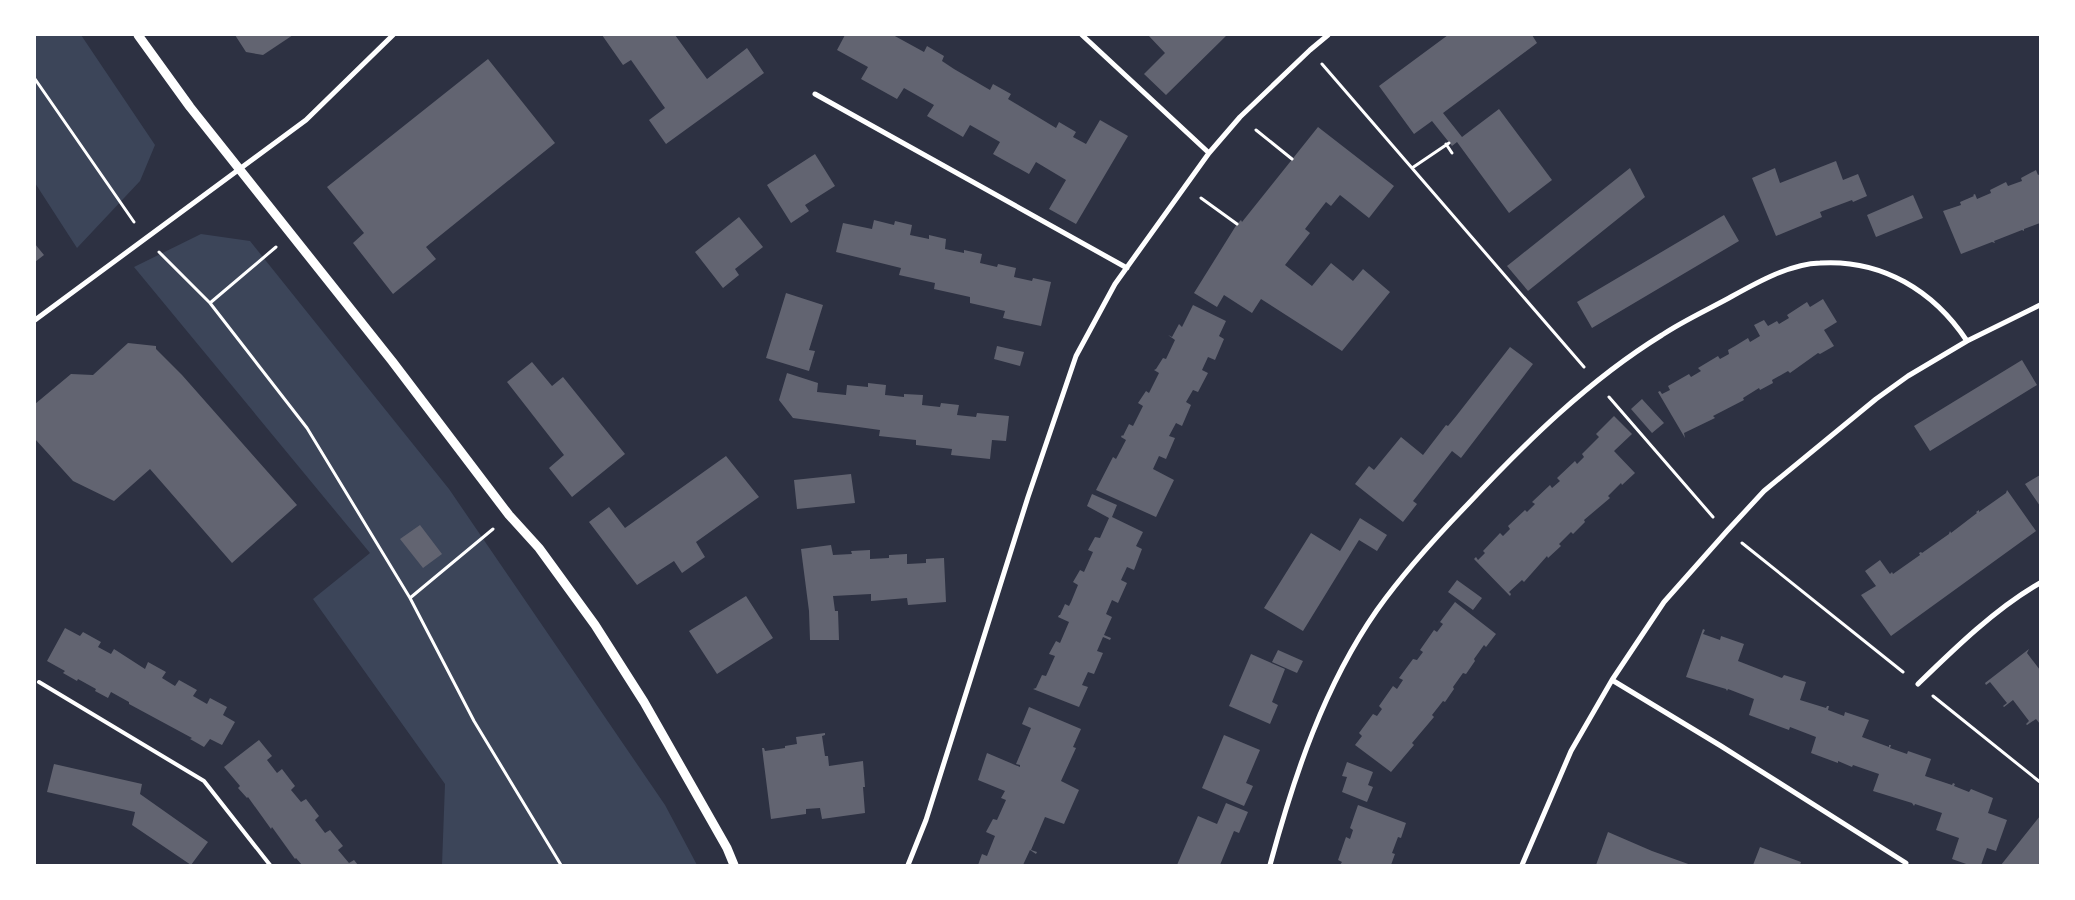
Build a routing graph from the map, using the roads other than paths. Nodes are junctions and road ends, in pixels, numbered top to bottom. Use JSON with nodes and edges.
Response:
{"nodes":[{"id":1,"x":138,"y":35,"type":"edge"},
{"id":2,"x":393,"y":35,"type":"edge"},
{"id":3,"x":1082,"y":35,"type":"edge"},
{"id":4,"x":1328,"y":35,"type":"edge"},
{"id":5,"x":815,"y":94,"type":"dead end"},
{"id":6,"x":1209,"y":153,"type":"junction"},
{"id":7,"x":239,"y":170,"type":"junction"},
{"id":8,"x":1127,"y":268,"type":"junction"},
{"id":9,"x":2040,"y":305,"type":"edge"},
{"id":10,"x":35,"y":320,"type":"edge"},
{"id":11,"x":1967,"y":341,"type":"junction"},
{"id":12,"x":2040,"y":584,"type":"edge"},
{"id":13,"x":1612,"y":680,"type":"junction"},
{"id":14,"x":39,"y":682,"type":"dead end"},
{"id":15,"x":1918,"y":684,"type":"road end"},
{"id":16,"x":270,"y":865,"type":"edge"},
{"id":17,"x":734,"y":865,"type":"edge"},
{"id":18,"x":908,"y":865,"type":"edge"},
{"id":19,"x":1270,"y":865,"type":"edge"},
{"id":20,"x":1522,"y":865,"type":"edge"},
{"id":21,"x":1905,"y":865,"type":"edge"}],
"edges":[{"from":1,"to":7,"type":"street"},
{"from":2,"to":7,"type":"street"},
{"from":3,"to":6,"type":"street"},
{"from":4,"to":6,"type":"street"},
{"from":5,"to":8,"type":"street"},
{"from":6,"to":8,"type":"street"},
{"from":7,"to":10,"type":"street"},
{"from":7,"to":17,"type":"street"},
{"from":8,"to":18,"type":"street"},
{"from":9,"to":11,"type":"street"},
{"from":11,"to":13,"type":"street"},
{"from":11,"to":19,"type":"street"},
{"from":12,"to":15,"type":"street"},
{"from":13,"to":20,"type":"street"},
{"from":13,"to":21,"type":"street"},
{"from":14,"to":16,"type":"lane"}]}
